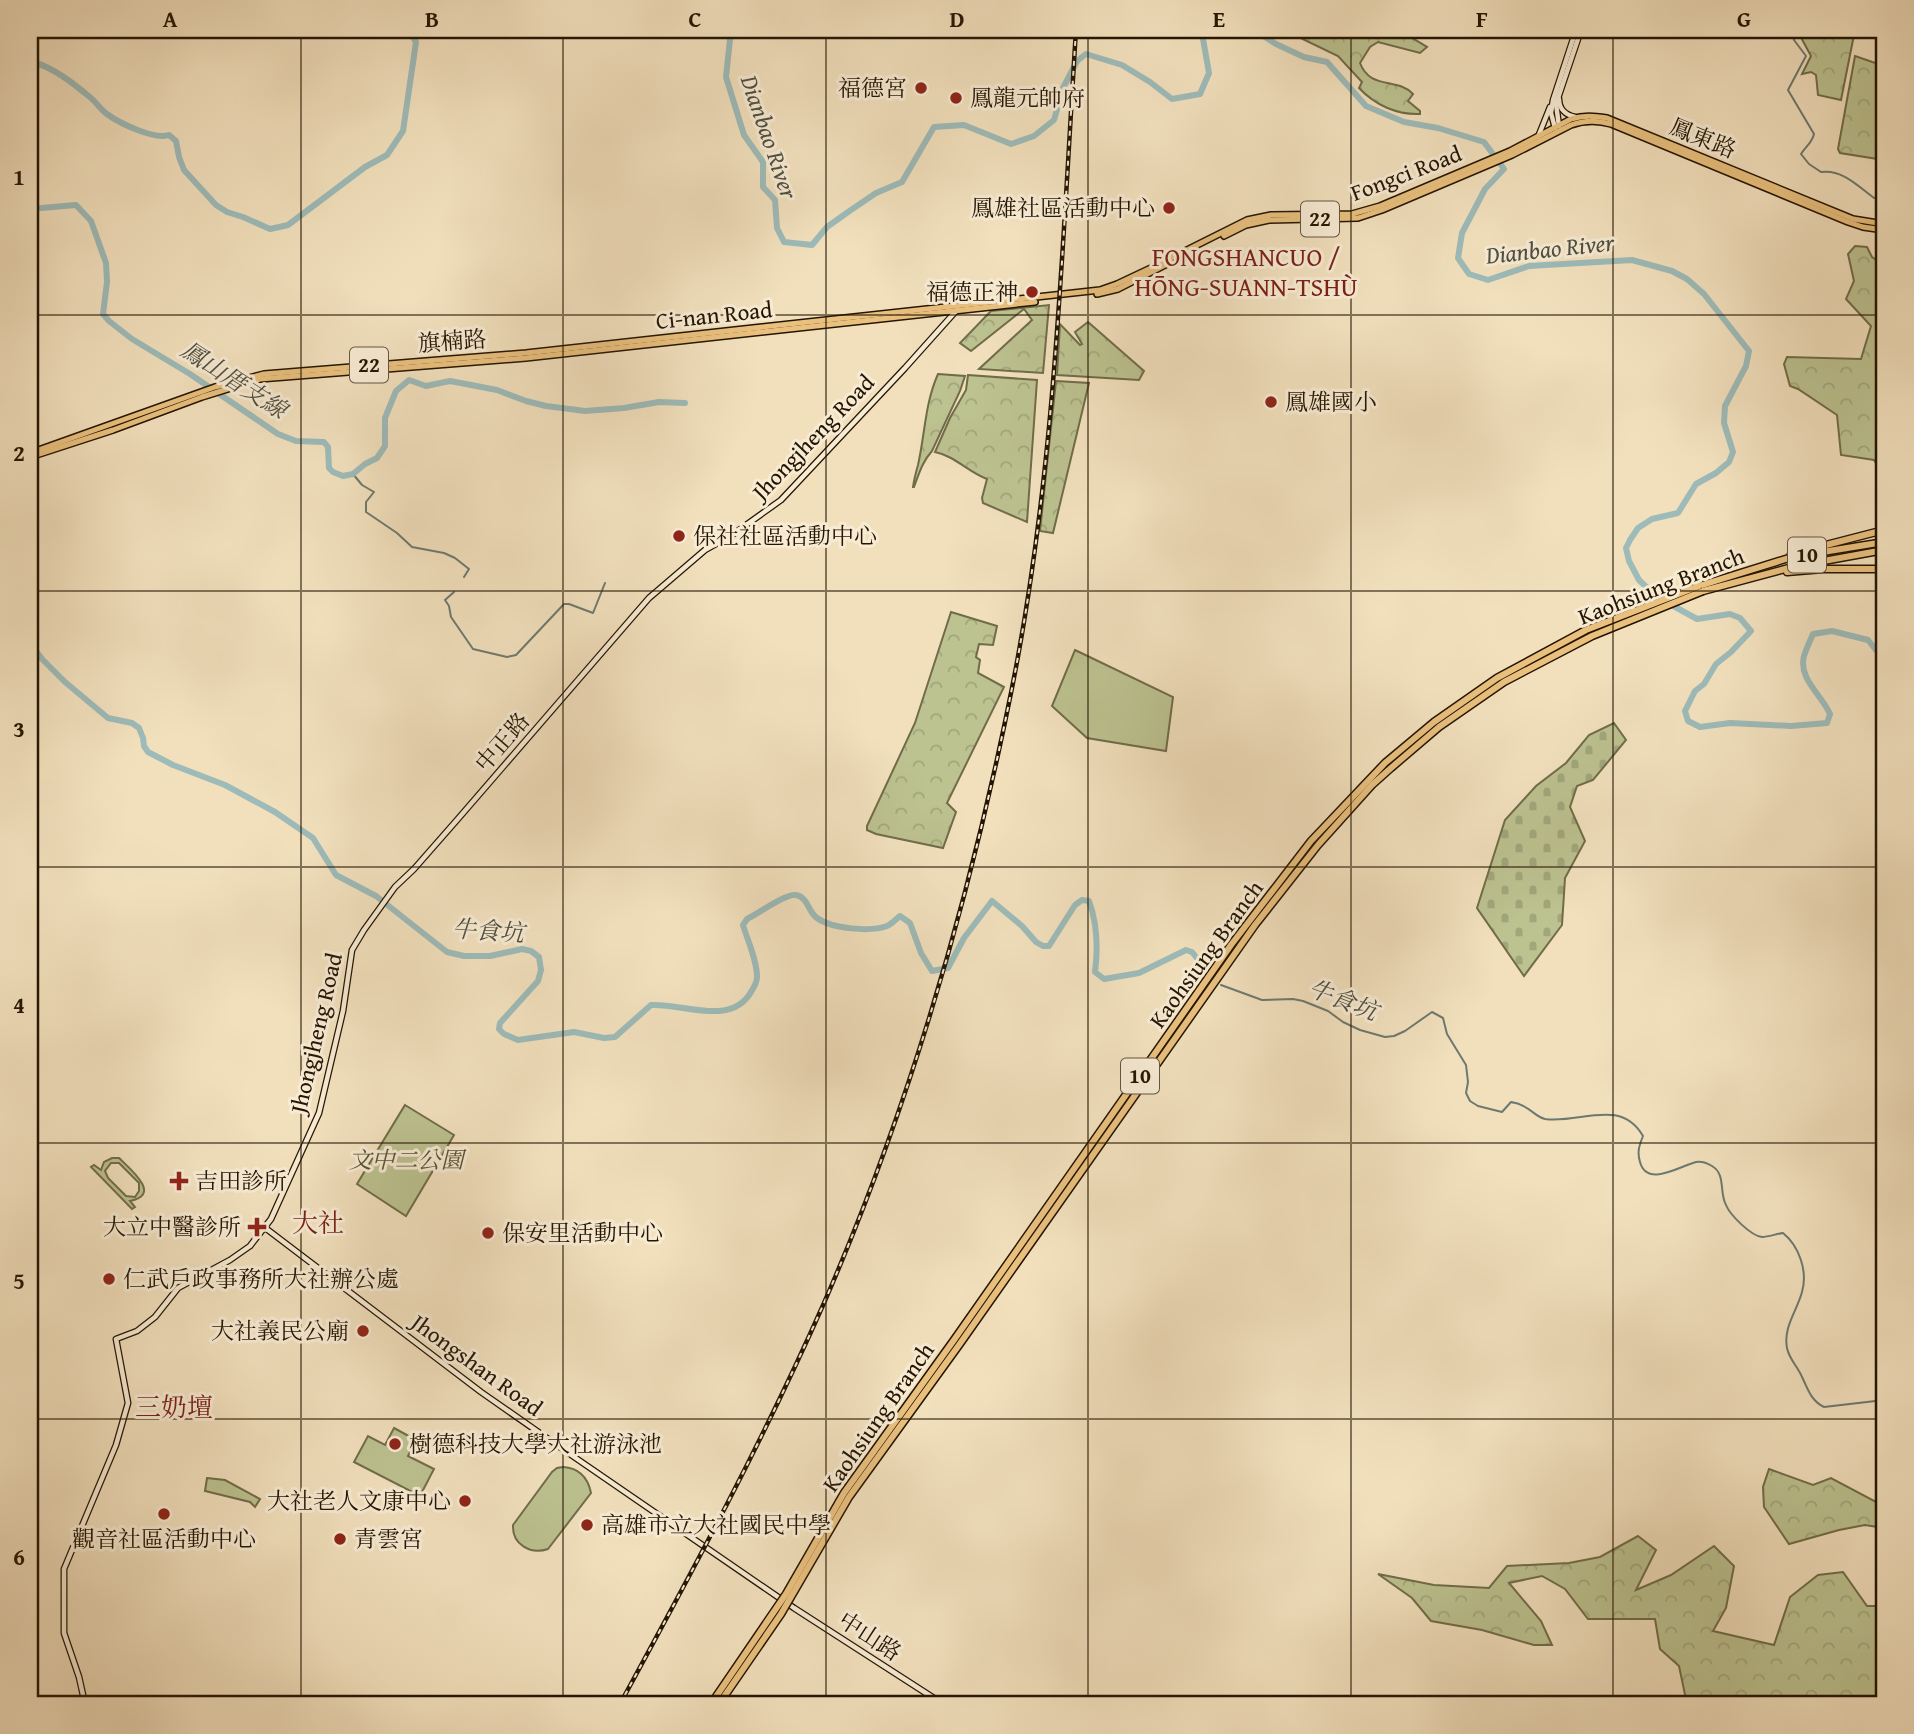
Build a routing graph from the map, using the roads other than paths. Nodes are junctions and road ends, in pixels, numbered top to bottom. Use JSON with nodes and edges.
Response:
{"nodes":[{"id":1,"x":1578,"y":30,"type":"edge"},
{"id":2,"x":1560,"y":91,"type":"junction"},
{"id":3,"x":1553,"y":100,"type":"junction"},
{"id":4,"x":1580,"y":117,"type":"junction"},
{"id":5,"x":1557,"y":129,"type":"junction"},
{"id":6,"x":1538,"y":137,"type":"junction"},
{"id":7,"x":1511,"y":153,"type":"junction"},
{"id":8,"x":1489,"y":162,"type":"junction"},
{"id":9,"x":1804,"y":202,"type":"junction"},
{"id":10,"x":1824,"y":210,"type":"junction"},
{"id":11,"x":1884,"y":225,"type":"edge"},
{"id":12,"x":1884,"y":230,"type":"edge"},
{"id":13,"x":956,"y":309,"type":"junction"},
{"id":14,"x":30,"y":455,"type":"edge"},
{"id":15,"x":1884,"y":530,"type":"edge"},
{"id":16,"x":1884,"y":542,"type":"edge"},
{"id":17,"x":1884,"y":550,"type":"edge"},
{"id":18,"x":1884,"y":570,"type":"edge"},
{"id":19,"x":1771,"y":573,"type":"junction"},
{"id":20,"x":1731,"y":576,"type":"junction"},
{"id":21,"x":1701,"y":588,"type":"junction"},
{"id":22,"x":264,"y":1227,"type":"junction"},
{"id":23,"x":85,"y":1704,"type":"edge"},
{"id":24,"x":711,"y":1704,"type":"edge"},
{"id":25,"x":719,"y":1704,"type":"edge"},
{"id":26,"x":943,"y":1704,"type":"edge"}],
"edges":[{"from":1,"to":2,"type":"main road"},
{"from":1,"to":3,"type":"main road"},
{"from":2,"to":4,"type":"main road"},
{"from":2,"to":5,"type":"main road"},
{"from":3,"to":5,"type":"main road"},
{"from":3,"to":6,"type":"main road"},
{"from":4,"to":5,"type":"main road","name":"鳳東路","number":"22"},
{"from":4,"to":9,"type":"main road","name":"鳳東路","number":"22"},
{"from":5,"to":6,"type":"main road","name":"鳳東路","number":"22"},
{"from":5,"to":7,"type":"main road","name":"鳳東路","number":"22"},
{"from":5,"to":9,"type":"main road","name":"鳳東路","number":"22"},
{"from":6,"to":7,"type":"main road","name":"鳳東路","number":"22"},
{"from":7,"to":8,"type":"main road","number":"22"},
{"from":8,"to":13,"type":"main road","name":"Fongci Road","number":"22"},
{"from":8,"to":13,"type":"main road","name":"Fongci Road","number":"22"},
{"from":9,"to":10,"type":"main road","name":"鳳東路","number":"22"},
{"from":10,"to":11,"type":"main road","name":"鳳東路","number":"22"},
{"from":10,"to":12,"type":"main road","name":"鳳東路","number":"22"},
{"from":13,"to":14,"type":"main road","name":"旗楠路","number":"22"},
{"from":13,"to":22,"type":"main road","name":"Jhongjheng Road"},
{"from":15,"to":20,"type":"highway"},
{"from":16,"to":20,"type":"highway","name":"Kaohsiung Branch","number":"10"},
{"from":17,"to":19,"type":"highway","name":"Kaohsiung Branch","number":"10"},
{"from":18,"to":19,"type":"highway"},
{"from":19,"to":21,"type":"highway","name":"Kaohsiung Branch","number":"10"},
{"from":20,"to":21,"type":"highway","name":"Kaohsiung Branch","number":"10"},
{"from":21,"to":24,"type":"highway","name":"Kaohsiung Branch","number":"10","bridge":true},
{"from":21,"to":25,"type":"highway","name":"Kaohsiung Branch","number":"10","bridge":true},
{"from":22,"to":23,"type":"main road","name":"Jhongjheng Road"},
{"from":22,"to":26,"type":"main road","name":"中山路"}]}
